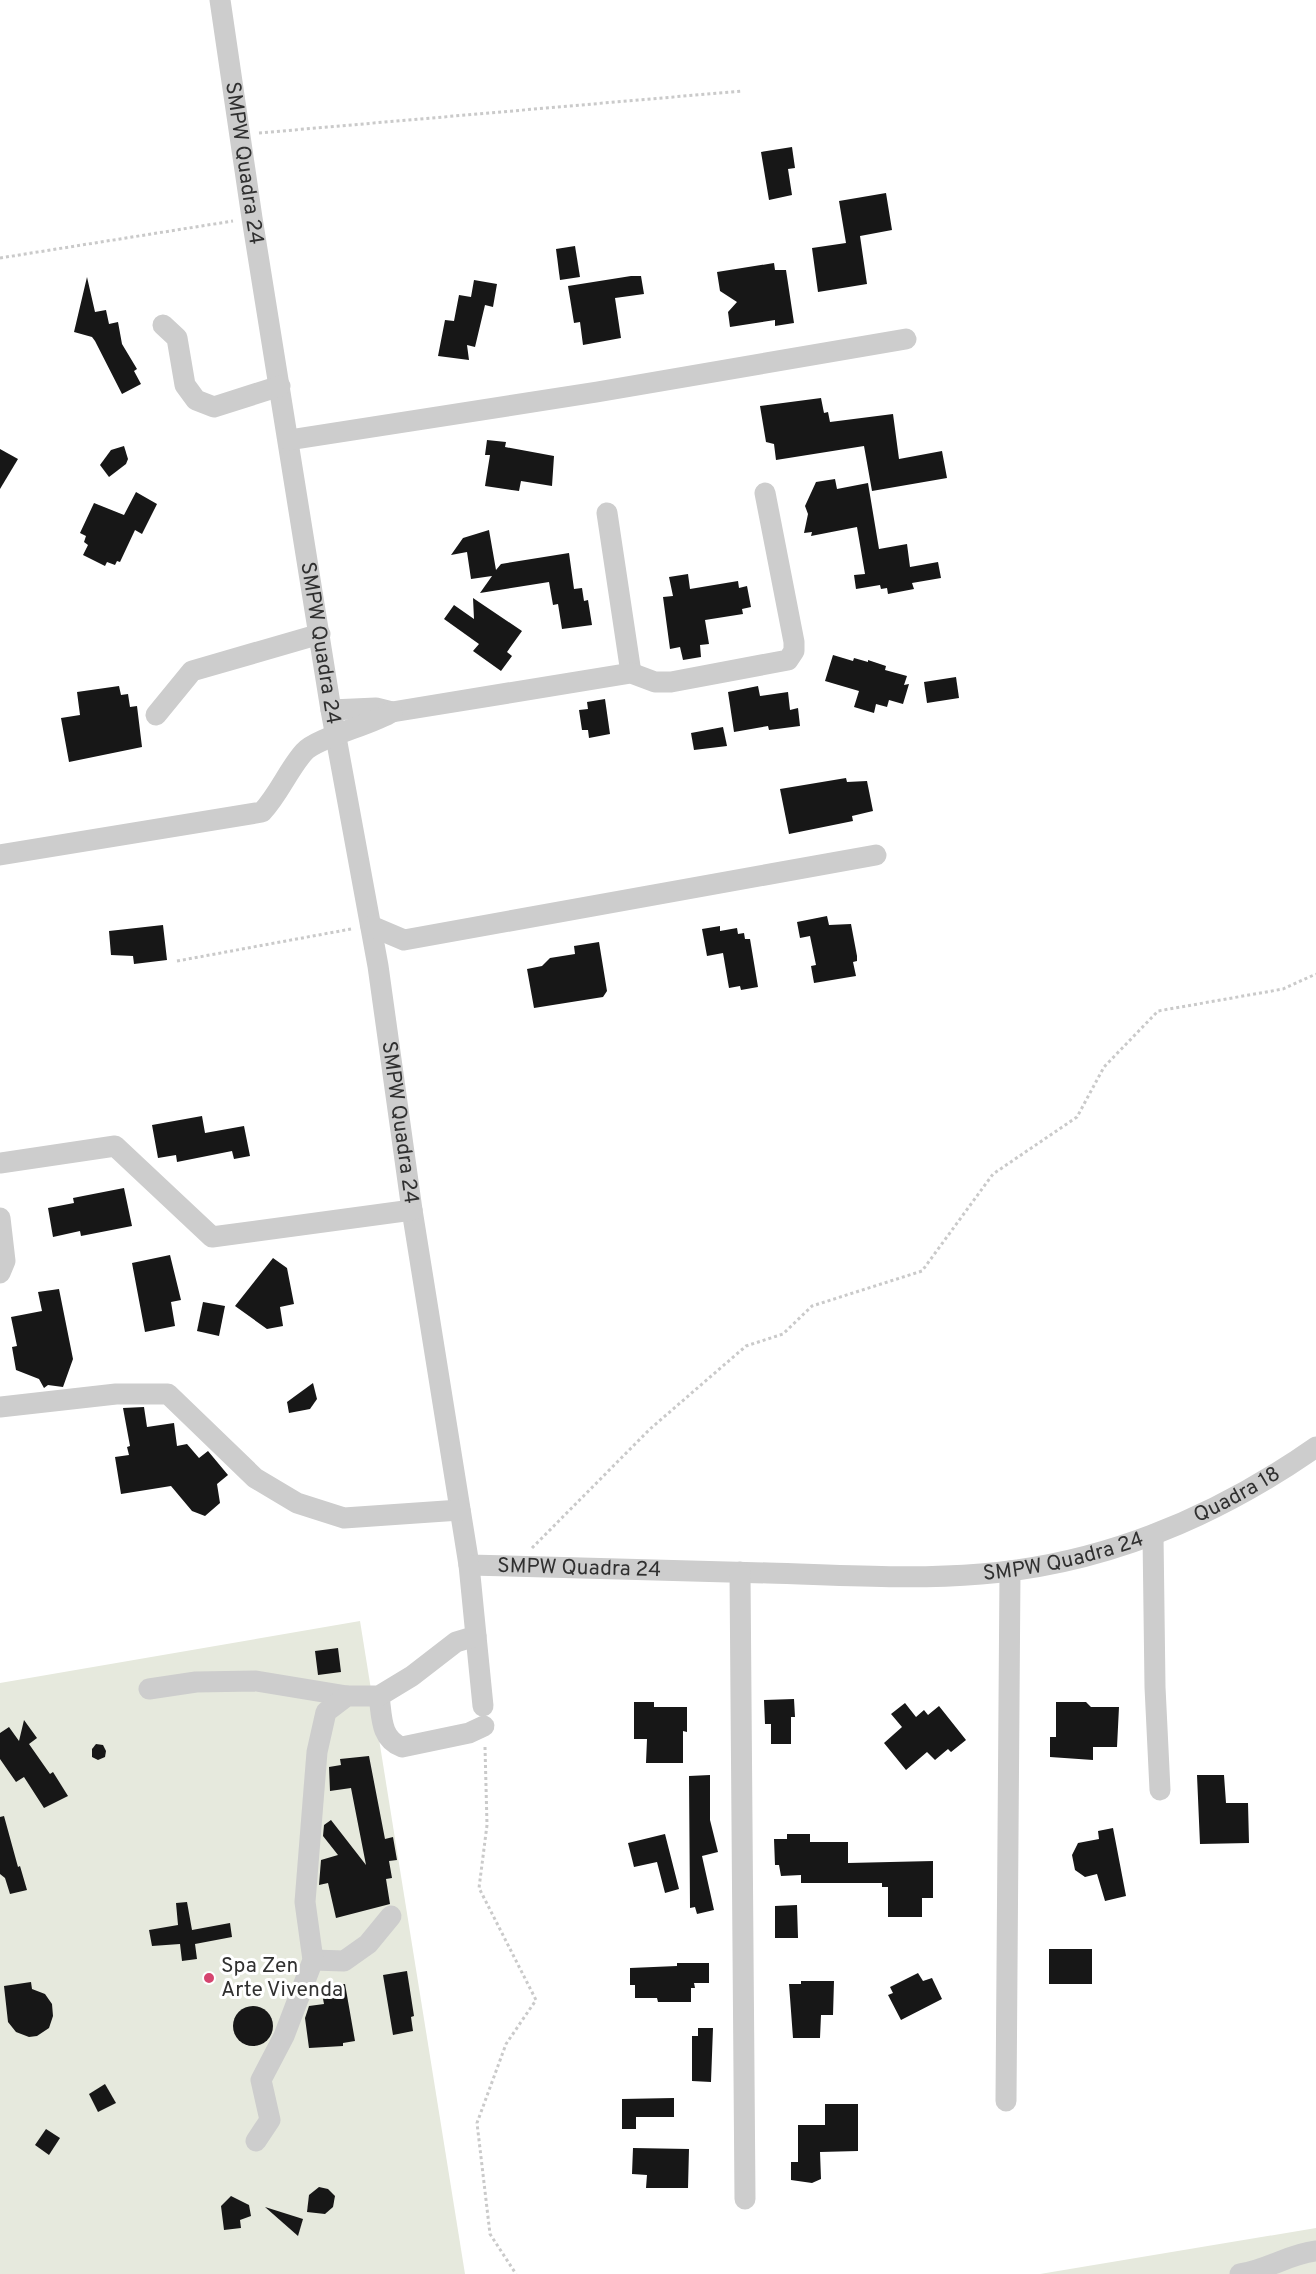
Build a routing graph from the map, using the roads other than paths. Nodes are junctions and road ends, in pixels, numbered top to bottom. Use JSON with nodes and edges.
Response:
{"nodes":[{"id":1,"x":220,"y":0,"type":"edge"},
{"id":2,"x":163,"y":324,"type":"dead end"},
{"id":3,"x":906,"y":339,"type":"dead end"},
{"id":4,"x":280,"y":386,"type":"junction"},
{"id":5,"x":289,"y":440,"type":"junction"},
{"id":6,"x":765,"y":493,"type":"dead end"},
{"id":7,"x":607,"y":513,"type":"dead end"},
{"id":8,"x":320,"y":634,"type":"junction"},
{"id":9,"x":631,"y":673,"type":"junction"},
{"id":10,"x":331,"y":710,"type":"junction"},
{"id":11,"x":392,"y":712,"type":"junction"},
{"id":12,"x":156,"y":715,"type":"dead end"},
{"id":13,"x":336,"y":737,"type":"junction"},
{"id":14,"x":0,"y":855,"type":"edge"},
{"id":15,"x":876,"y":855,"type":"dead end"},
{"id":16,"x":371,"y":926,"type":"junction"},
{"id":17,"x":404,"y":940,"type":"junction"},
{"id":18,"x":378,"y":966,"type":"junction"},
{"id":19,"x":0,"y":1163,"type":"edge"},
{"id":20,"x":412,"y":1210,"type":"junction"},
{"id":21,"x":0,"y":1218,"type":"edge"},
{"id":22,"x":0,"y":1273,"type":"edge"},
{"id":23,"x":0,"y":1407,"type":"edge"},
{"id":24,"x":1316,"y":1447,"type":"edge"},
{"id":25,"x":460,"y":1510,"type":"junction"},
{"id":26,"x":1154,"y":1535,"type":"junction"},
{"id":27,"x":469,"y":1565,"type":"junction"},
{"id":28,"x":1010,"y":1570,"type":"junction"},
{"id":29,"x":740,"y":1572,"type":"junction"},
{"id":30,"x":476,"y":1636,"type":"junction"},
{"id":31,"x":149,"y":1689,"type":"dead end"},
{"id":32,"x":348,"y":1696,"type":"junction"},
{"id":33,"x":379,"y":1696,"type":"junction"},
{"id":34,"x":1160,"y":1790,"type":"dead end"},
{"id":35,"x":392,"y":1916,"type":"dead end"},
{"id":36,"x":313,"y":1960,"type":"junction"},
{"id":37,"x":1006,"y":2101,"type":"dead end"},
{"id":38,"x":256,"y":2141,"type":"dead end"},
{"id":39,"x":745,"y":2199,"type":"dead end"},
{"id":40,"x":1316,"y":2251,"type":"edge"},
{"id":41,"x":1240,"y":2274,"type":"edge"}],
"edges":[{"from":1,"to":4,"type":"street","name":"SMPW Quadra 24"},
{"from":2,"to":4,"type":"street"},
{"from":3,"to":5,"type":"street"},
{"from":4,"to":5,"type":"street","name":"SMPW Quadra 24"},
{"from":5,"to":8,"type":"street","name":"SMPW Quadra 24"},
{"from":6,"to":9,"type":"street"},
{"from":7,"to":9,"type":"street"},
{"from":8,"to":10,"type":"street","name":"SMPW Quadra 24"},
{"from":8,"to":12,"type":"street"},
{"from":9,"to":11,"type":"street"},
{"from":10,"to":11,"type":"street"},
{"from":10,"to":13,"type":"street","name":"SMPW Quadra 24"},
{"from":11,"to":13,"type":"street"},
{"from":13,"to":14,"type":"street"},
{"from":13,"to":16,"type":"street","name":"SMPW Quadra 24"},
{"from":15,"to":17,"type":"street"},
{"from":16,"to":17,"type":"street"},
{"from":16,"to":18,"type":"street","name":"SMPW Quadra 24"},
{"from":17,"to":18,"type":"street"},
{"from":18,"to":20,"type":"street","name":"SMPW Quadra 24"},
{"from":19,"to":20,"type":"street"},
{"from":20,"to":25,"type":"street","name":"SMPW Quadra 24"},
{"from":21,"to":22,"type":"street"},
{"from":23,"to":25,"type":"street"},
{"from":24,"to":26,"type":"street","name":"Quadra 18"},
{"from":25,"to":27,"type":"street","name":"SMPW Quadra 24"},
{"from":26,"to":28,"type":"street","name":"SMPW Quadra 24"},
{"from":26,"to":34,"type":"street"},
{"from":27,"to":29,"type":"street","name":"SMPW Quadra 24"},
{"from":27,"to":30,"type":"street"},
{"from":28,"to":29,"type":"street","name":"SMPW Quadra 24"},
{"from":28,"to":37,"type":"street"},
{"from":29,"to":39,"type":"street"},
{"from":30,"to":33,"type":"street"},
{"from":30,"to":33,"type":"street"},
{"from":31,"to":32,"type":"street"},
{"from":32,"to":33,"type":"street"},
{"from":32,"to":36,"type":"street"},
{"from":35,"to":36,"type":"street"},
{"from":36,"to":38,"type":"street"},
{"from":40,"to":41,"type":"street"}]}
